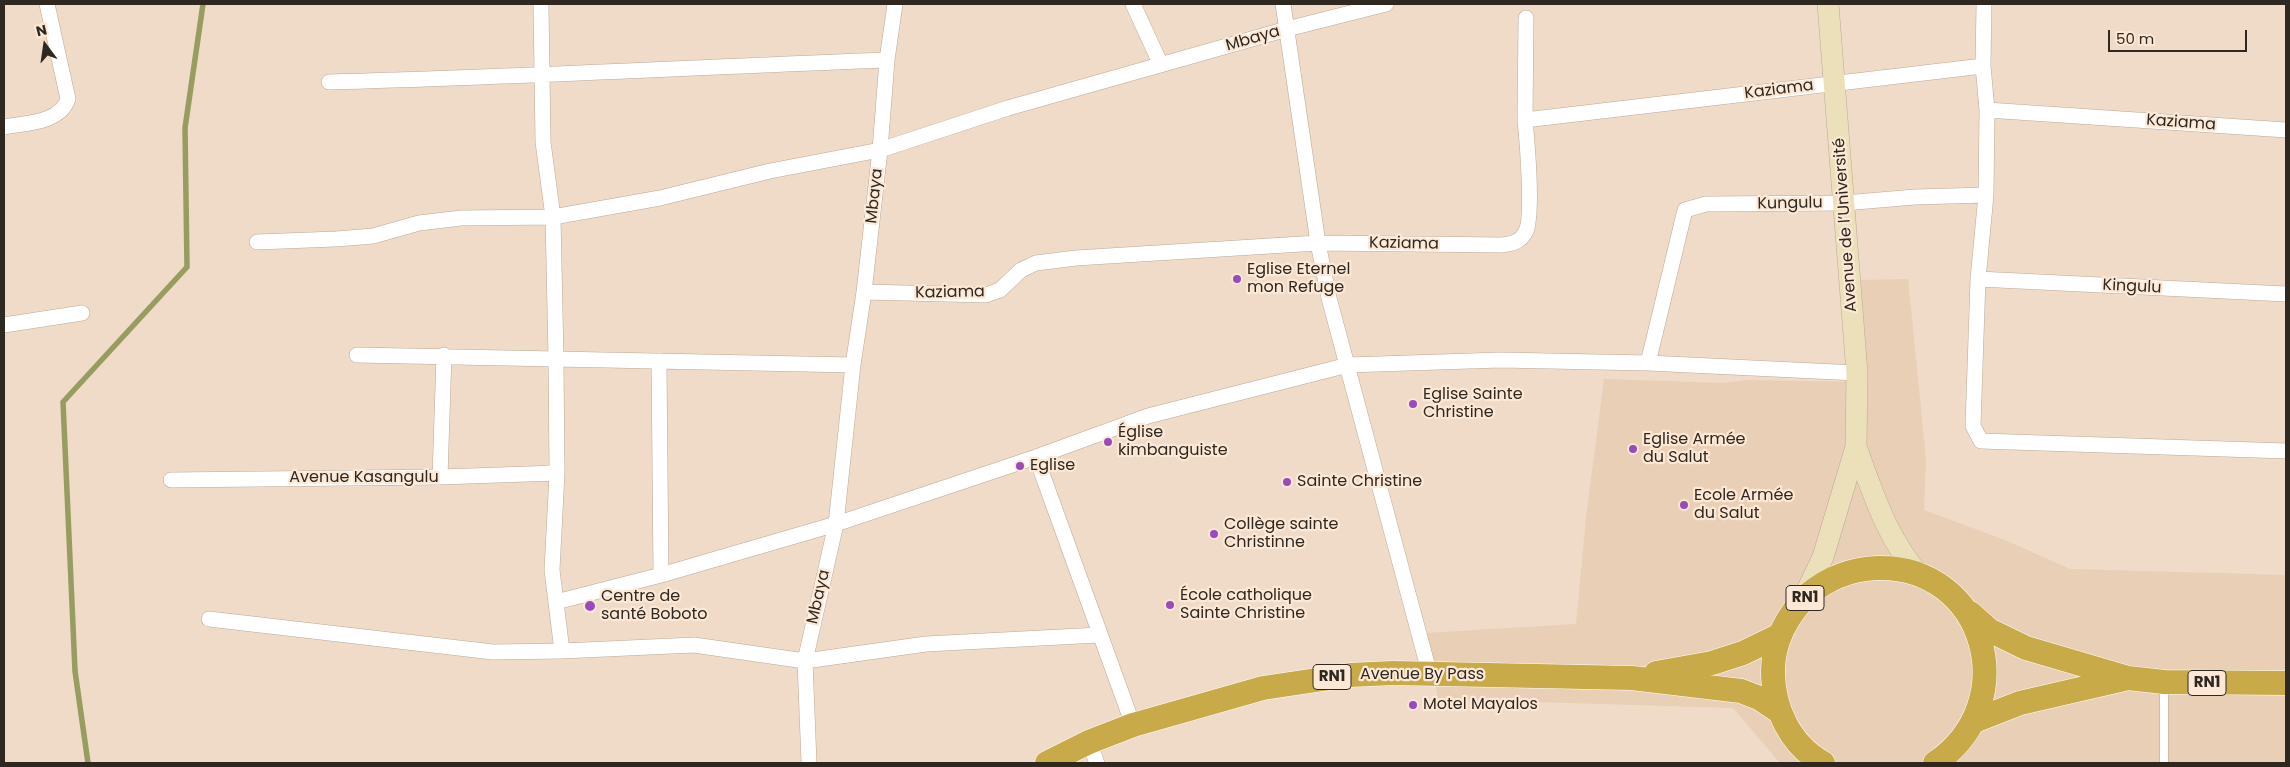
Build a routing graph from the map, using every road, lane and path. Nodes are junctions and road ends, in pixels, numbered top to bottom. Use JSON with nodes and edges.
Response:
{"nodes":[{"id":1,"x":47,"y":4,"type":"edge"},
{"id":2,"x":541,"y":4,"type":"edge"},
{"id":3,"x":895,"y":4,"type":"edge"},
{"id":4,"x":1133,"y":4,"type":"edge"},
{"id":5,"x":1282,"y":4,"type":"edge"},
{"id":6,"x":1386,"y":4,"type":"edge"},
{"id":7,"x":1828,"y":4,"type":"edge"},
{"id":8,"x":1984,"y":4,"type":"edge"},
{"id":9,"x":1526,"y":18,"type":"dead end"},
{"id":10,"x":1287,"y":29,"type":"junction"},
{"id":11,"x":887,"y":60,"type":"junction"},
{"id":12,"x":1161,"y":65,"type":"junction"},
{"id":13,"x":1983,"y":66,"type":"junction"},
{"id":14,"x":542,"y":74,"type":"junction"},
{"id":15,"x":329,"y":82,"type":"dead end"},
{"id":16,"x":1835,"y":84,"type":"junction"},
{"id":17,"x":1987,"y":110,"type":"junction"},
{"id":18,"x":1525,"y":120,"type":"junction"},
{"id":19,"x":4,"y":127,"type":"edge"},
{"id":20,"x":2286,"y":130,"type":"edge"},
{"id":21,"x":880,"y":150,"type":"junction"},
{"id":22,"x":1986,"y":195,"type":"junction"},
{"id":23,"x":1844,"y":203,"type":"junction"},
{"id":24,"x":553,"y":217,"type":"junction"},
{"id":25,"x":257,"y":242,"type":"dead end"},
{"id":26,"x":1318,"y":243,"type":"junction"},
{"id":27,"x":1978,"y":279,"type":"junction"},
{"id":28,"x":864,"y":292,"type":"junction"},
{"id":29,"x":2286,"y":294,"type":"edge"},
{"id":30,"x":82,"y":313,"type":"dead end"},
{"id":31,"x":4,"y":325,"type":"edge"},
{"id":32,"x":357,"y":355,"type":"dead end"},
{"id":33,"x":444,"y":355,"type":"junction"},
{"id":34,"x":556,"y":359,"type":"junction"},
{"id":35,"x":659,"y":361,"type":"junction"},
{"id":36,"x":1648,"y":363,"type":"junction"},
{"id":37,"x":853,"y":365,"type":"junction"},
{"id":38,"x":1348,"y":365,"type":"junction"},
{"id":39,"x":1857,"y":373,"type":"junction"},
{"id":40,"x":1856,"y":447,"type":"junction"},
{"id":41,"x":2286,"y":451,"type":"edge"},
{"id":42,"x":1036,"y":457,"type":"junction"},
{"id":43,"x":557,"y":473,"type":"junction"},
{"id":44,"x":440,"y":477,"type":"junction"},
{"id":45,"x":171,"y":480,"type":"dead end"},
{"id":46,"x":836,"y":524,"type":"junction"},
{"id":47,"x":662,"y":575,"type":"junction"},
{"id":48,"x":1920,"y":576,"type":"junction"},
{"id":49,"x":1802,"y":601,"type":"junction"},
{"id":50,"x":556,"y":602,"type":"junction"},
{"id":51,"x":1960,"y":604,"type":"junction"},
{"id":52,"x":209,"y":619,"type":"dead end"},
{"id":53,"x":1099,"y":635,"type":"junction"},
{"id":54,"x":1780,"y":635,"type":"junction"},
{"id":55,"x":562,"y":651,"type":"junction"},
{"id":56,"x":805,"y":662,"type":"junction"},
{"id":57,"x":1430,"y":674,"type":"junction"},
{"id":58,"x":1632,"y":678,"type":"junction"},
{"id":59,"x":2128,"y":678,"type":"junction"},
{"id":60,"x":2164,"y":682,"type":"junction"},
{"id":61,"x":2286,"y":684,"type":"edge"},
{"id":62,"x":1780,"y":712,"type":"junction"},
{"id":63,"x":1974,"y":721,"type":"junction"},
{"id":64,"x":1133,"y":725,"type":"junction"},
{"id":65,"x":1093,"y":753,"type":"edge"},
{"id":66,"x":1941,"y":759,"type":"edge"},
{"id":67,"x":809,"y":763,"type":"edge"},
{"id":68,"x":1047,"y":763,"type":"edge"},
{"id":69,"x":1823,"y":763,"type":"edge"},
{"id":70,"x":2164,"y":763,"type":"edge"}],
"edges":[{"from":1,"to":19,"type":"street"},
{"from":2,"to":14,"type":"street"},
{"from":3,"to":11,"type":"street"},
{"from":4,"to":12,"type":"street"},
{"from":5,"to":10,"type":"street"},
{"from":6,"to":10,"type":"street","name":"Mbaya"},
{"from":7,"to":16,"type":"main road","name":"Avenue de l’Université"},
{"from":8,"to":13,"type":"street"},
{"from":9,"to":18,"type":"street"},
{"from":10,"to":12,"type":"street","name":"Mbaya"},
{"from":10,"to":26,"type":"street"},
{"from":11,"to":14,"type":"street"},
{"from":11,"to":21,"type":"street"},
{"from":12,"to":21,"type":"street","name":"Mbaya"},
{"from":13,"to":16,"type":"street","name":"Kaziama"},
{"from":13,"to":17,"type":"street"},
{"from":14,"to":15,"type":"street"},
{"from":14,"to":24,"type":"street"},
{"from":16,"to":18,"type":"street","name":"Kaziama"},
{"from":16,"to":23,"type":"main road","name":"Avenue de l’Université"},
{"from":17,"to":20,"type":"street","name":"Kaziama"},
{"from":17,"to":22,"type":"street"},
{"from":18,"to":26,"type":"street","name":"Kaziama"},
{"from":21,"to":24,"type":"street"},
{"from":21,"to":28,"type":"street","name":"Mbaya"},
{"from":22,"to":23,"type":"street","name":"Kungulu"},
{"from":22,"to":27,"type":"street"},
{"from":23,"to":36,"type":"street","name":"Kungulu"},
{"from":23,"to":39,"type":"main road","name":"Avenue de l’Université"},
{"from":24,"to":25,"type":"street"},
{"from":24,"to":34,"type":"street"},
{"from":26,"to":28,"type":"street","name":"Kaziama"},
{"from":26,"to":38,"type":"street"},
{"from":27,"to":29,"type":"street","name":"Kingulu"},
{"from":27,"to":41,"type":"street"},
{"from":28,"to":37,"type":"street","name":"Mbaya"},
{"from":30,"to":31,"type":"street"},
{"from":32,"to":33,"type":"street"},
{"from":33,"to":34,"type":"street"},
{"from":33,"to":44,"type":"street"},
{"from":34,"to":35,"type":"street"},
{"from":34,"to":43,"type":"street"},
{"from":35,"to":37,"type":"street"},
{"from":35,"to":47,"type":"street"},
{"from":36,"to":38,"type":"street"},
{"from":36,"to":39,"type":"street"},
{"from":37,"to":46,"type":"street","name":"Mbaya"},
{"from":38,"to":42,"type":"street"},
{"from":38,"to":57,"type":"street"},
{"from":39,"to":40,"type":"main road","name":"Avenue de l’Université"},
{"from":40,"to":48,"type":"main road"},
{"from":40,"to":49,"type":"main road"},
{"from":42,"to":46,"type":"street"},
{"from":42,"to":53,"type":"street"},
{"from":43,"to":44,"type":"street","name":"Avenue Kasangulu"},
{"from":43,"to":50,"type":"street"},
{"from":44,"to":45,"type":"street","name":"Avenue Kasangulu"},
{"from":46,"to":47,"type":"street"},
{"from":46,"to":56,"type":"street","name":"Mbaya"},
{"from":47,"to":50,"type":"street"},
{"from":48,"to":49,"type":"highway","number":"RN1"},
{"from":48,"to":51,"type":"highway","number":"RN1"},
{"from":49,"to":54,"type":"highway","number":"RN1"},
{"from":50,"to":55,"type":"street"},
{"from":51,"to":59,"type":"highway","number":"RN1"},
{"from":51,"to":63,"type":"highway","number":"RN1"},
{"from":52,"to":55,"type":"street"},
{"from":53,"to":56,"type":"street"},
{"from":53,"to":64,"type":"street"},
{"from":54,"to":58,"type":"highway","number":"RN1"},
{"from":54,"to":62,"type":"highway","number":"RN1"},
{"from":55,"to":56,"type":"street"},
{"from":56,"to":67,"type":"street","name":"Mbaya"},
{"from":57,"to":58,"type":"highway","name":"Avenue By Pass","number":"RN1"},
{"from":57,"to":64,"type":"highway","name":"Avenue By Pass","number":"RN1"},
{"from":58,"to":62,"type":"highway","number":"RN1"},
{"from":59,"to":60,"type":"highway","number":"RN1"},
{"from":59,"to":63,"type":"highway","number":"RN1"},
{"from":60,"to":61,"type":"highway","number":"RN1"},
{"from":60,"to":70,"type":"lane"},
{"from":62,"to":69,"type":"highway","number":"RN1"},
{"from":63,"to":66,"type":"highway","number":"RN1"},
{"from":64,"to":65,"type":"highway","name":"Avenue By Pass","number":"RN1"},
{"from":65,"to":68,"type":"highway","name":"Avenue By Pass","number":"RN1"}]}
